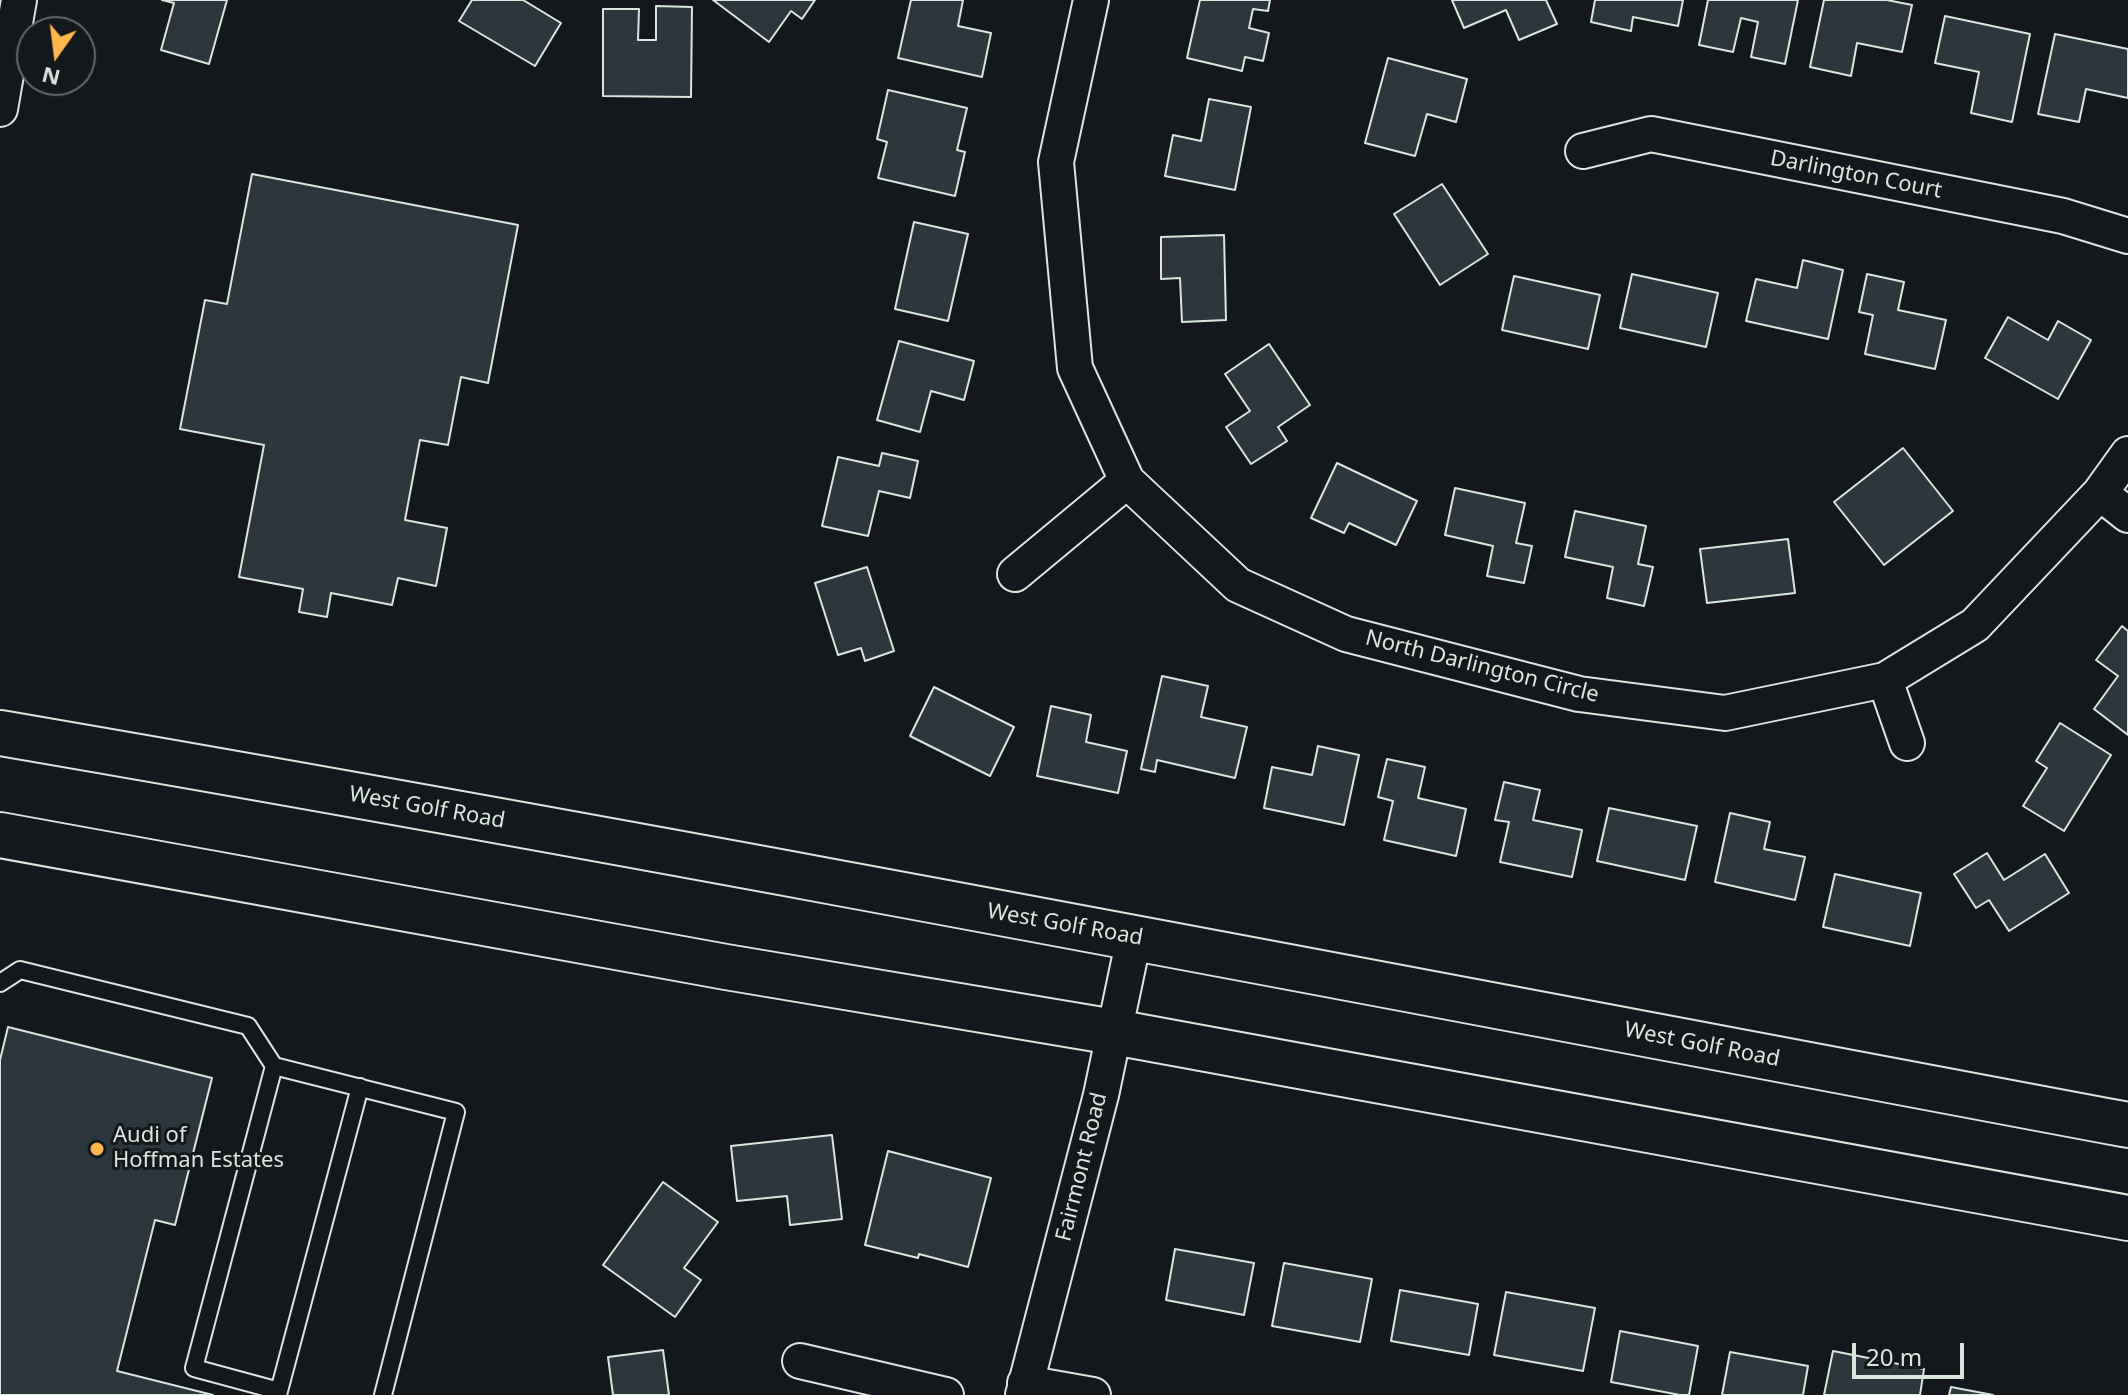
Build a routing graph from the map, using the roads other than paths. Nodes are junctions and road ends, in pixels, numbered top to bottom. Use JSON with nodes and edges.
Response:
{"nodes":[{"id":1,"x":19,"y":0,"type":"edge"},
{"id":2,"x":1091,"y":0,"type":"edge"},
{"id":3,"x":0,"y":109,"type":"edge"},
{"id":4,"x":1583,"y":151,"type":"dead end"},
{"id":5,"x":2128,"y":236,"type":"edge"},
{"id":6,"x":2128,"y":454,"type":"edge"},
{"id":7,"x":1127,"y":481,"type":"junction"},
{"id":8,"x":2100,"y":493,"type":"junction"},
{"id":9,"x":2128,"y":515,"type":"edge"},
{"id":10,"x":1015,"y":574,"type":"dead end"},
{"id":11,"x":1885,"y":680,"type":"junction"},
{"id":12,"x":0,"y":733,"type":"edge"},
{"id":13,"x":1907,"y":743,"type":"dead end"},
{"id":14,"x":0,"y":835,"type":"edge"},
{"id":15,"x":1134,"y":938,"type":"junction"},
{"id":16,"x":0,"y":983,"type":"edge"},
{"id":17,"x":1114,"y":1032,"type":"junction"},
{"id":18,"x":274,"y":1066,"type":"junction"},
{"id":19,"x":360,"y":1087,"type":"junction"},
{"id":20,"x":2128,"y":1125,"type":"edge"},
{"id":21,"x":2128,"y":1218,"type":"edge"},
{"id":22,"x":800,"y":1361,"type":"dead end"},
{"id":23,"x":1024,"y":1389,"type":"edge"},
{"id":24,"x":279,"y":1393,"type":"edge"},
{"id":25,"x":383,"y":1395,"type":"edge"},
{"id":26,"x":946,"y":1395,"type":"edge"},
{"id":27,"x":1093,"y":1395,"type":"edge"}],
"edges":[{"from":1,"to":3,"type":"street"},
{"from":2,"to":7,"type":"street","name":"North Darlington Circle"},
{"from":4,"to":5,"type":"street","name":"Darlington Court"},
{"from":6,"to":8,"type":"street","name":"North Darlington Circle"},
{"from":7,"to":10,"type":"street"},
{"from":7,"to":11,"type":"street","name":"North Darlington Circle"},
{"from":8,"to":9,"type":"street"},
{"from":8,"to":11,"type":"street","name":"North Darlington Circle"},
{"from":11,"to":13,"type":"street"},
{"from":12,"to":15,"type":"main road","name":"West Golf Road"},
{"from":14,"to":17,"type":"main road"},
{"from":15,"to":17,"type":"street","name":"Fairmont Road"},
{"from":15,"to":20,"type":"main road","name":"West Golf Road"},
{"from":16,"to":18,"type":"lane"},
{"from":17,"to":21,"type":"main road"},
{"from":17,"to":23,"type":"street","name":"Fairmont Road"},
{"from":18,"to":19,"type":"lane"},
{"from":18,"to":24,"type":"lane"},
{"from":19,"to":24,"type":"lane"},
{"from":19,"to":25,"type":"lane"},
{"from":22,"to":26,"type":"street"},
{"from":23,"to":27,"type":"street"}]}
